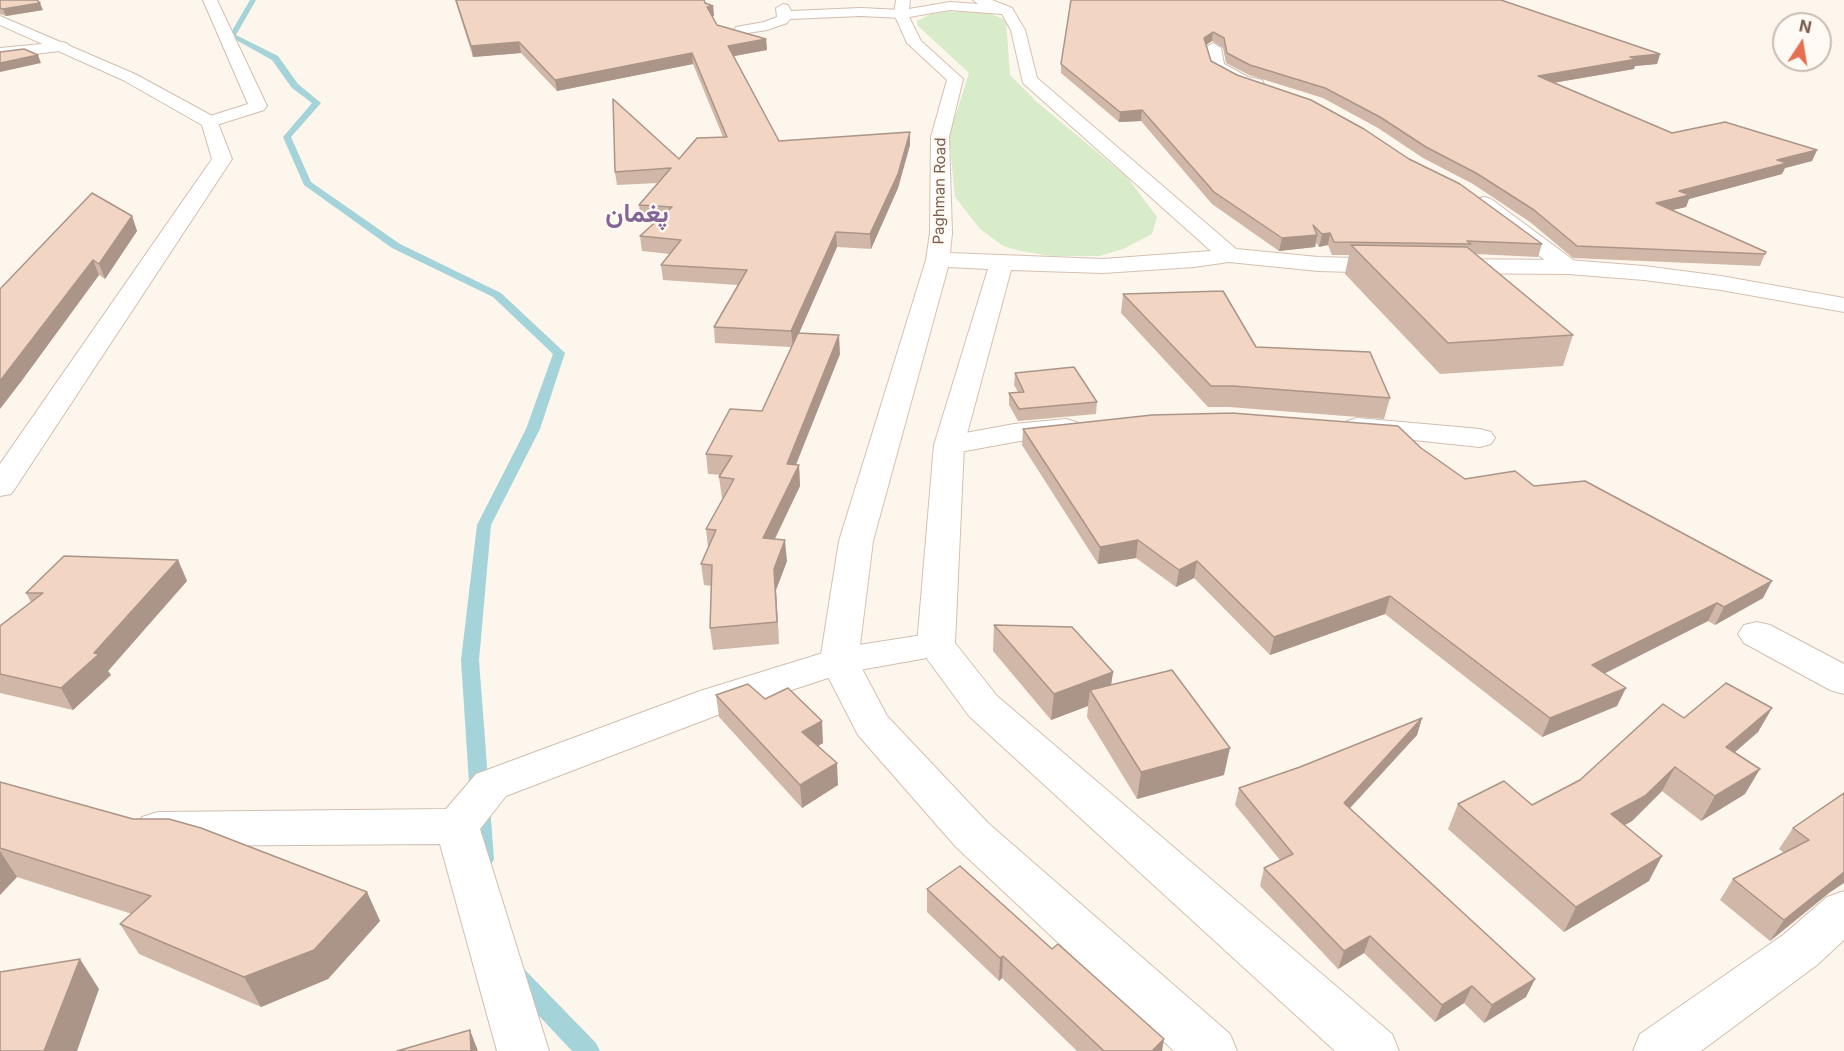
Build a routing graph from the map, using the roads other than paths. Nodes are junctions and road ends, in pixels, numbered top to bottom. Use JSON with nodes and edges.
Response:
{"nodes":[{"id":1,"x":210,"y":0,"type":"edge"},
{"id":2,"x":980,"y":0,"type":"edge"},
{"id":3,"x":902,"y":7,"type":"edge"},
{"id":4,"x":1007,"y":10,"type":"junction"},
{"id":5,"x":0,"y":20,"type":"edge"},
{"id":6,"x":741,"y":30,"type":"edge"},
{"id":7,"x":63,"y":47,"type":"junction"},
{"id":8,"x":1213,"y":48,"type":"edge"},
{"id":9,"x":0,"y":53,"type":"edge"},
{"id":10,"x":1278,"y":90,"type":"edge"},
{"id":11,"x":210,"y":122,"type":"junction"},
{"id":12,"x":1465,"y":190,"type":"edge"},
{"id":13,"x":1229,"y":255,"type":"junction"},
{"id":14,"x":938,"y":260,"type":"junction"},
{"id":15,"x":1001,"y":264,"type":"junction"},
{"id":16,"x":1568,"y":267,"type":"junction"},
{"id":17,"x":1844,"y":305,"type":"edge"},
{"id":18,"x":1094,"y":426,"type":"edge"},
{"id":19,"x":1332,"y":426,"type":"edge"},
{"id":20,"x":1480,"y":438,"type":"dead end"},
{"id":21,"x":949,"y":445,"type":"junction"},
{"id":22,"x":0,"y":487,"type":"edge"},
{"id":23,"x":1757,"y":634,"type":"dead end"},
{"id":24,"x":936,"y":645,"type":"junction"},
{"id":25,"x":839,"y":662,"type":"junction"},
{"id":26,"x":1844,"y":681,"type":"edge"},
{"id":27,"x":115,"y":819,"type":"edge"},
{"id":28,"x":457,"y":826,"type":"junction"},
{"id":29,"x":1844,"y":911,"type":"edge"},
{"id":30,"x":523,"y":1051,"type":"edge"},
{"id":31,"x":1211,"y":1051,"type":"edge"},
{"id":32,"x":1373,"y":1051,"type":"edge"},
{"id":33,"x":1659,"y":1051,"type":"edge"}],
"edges":[{"from":1,"to":11,"type":"main road"},
{"from":2,"to":4,"type":"main road"},
{"from":3,"to":4,"type":"main road"},
{"from":3,"to":6,"type":"main road"},
{"from":3,"to":14,"type":"main road","name":"Paghman Road"},
{"from":4,"to":13,"type":"main road"},
{"from":5,"to":7,"type":"main road"},
{"from":7,"to":9,"type":"main road"},
{"from":7,"to":11,"type":"main road"},
{"from":8,"to":10,"type":"main road"},
{"from":11,"to":22,"type":"main road"},
{"from":12,"to":16,"type":"main road"},
{"from":13,"to":15,"type":"main road"},
{"from":13,"to":16,"type":"main road"},
{"from":14,"to":15,"type":"main road"},
{"from":14,"to":25,"type":"main road"},
{"from":15,"to":21,"type":"main road"},
{"from":16,"to":17,"type":"main road"},
{"from":18,"to":21,"type":"main road"},
{"from":19,"to":20,"type":"main road"},
{"from":21,"to":24,"type":"main road"},
{"from":23,"to":26,"type":"main road"},
{"from":24,"to":25,"type":"main road"},
{"from":24,"to":32,"type":"main road"},
{"from":25,"to":28,"type":"main road"},
{"from":25,"to":31,"type":"main road"},
{"from":27,"to":28,"type":"main road"},
{"from":28,"to":30,"type":"main road"},
{"from":29,"to":33,"type":"main road"}]}
